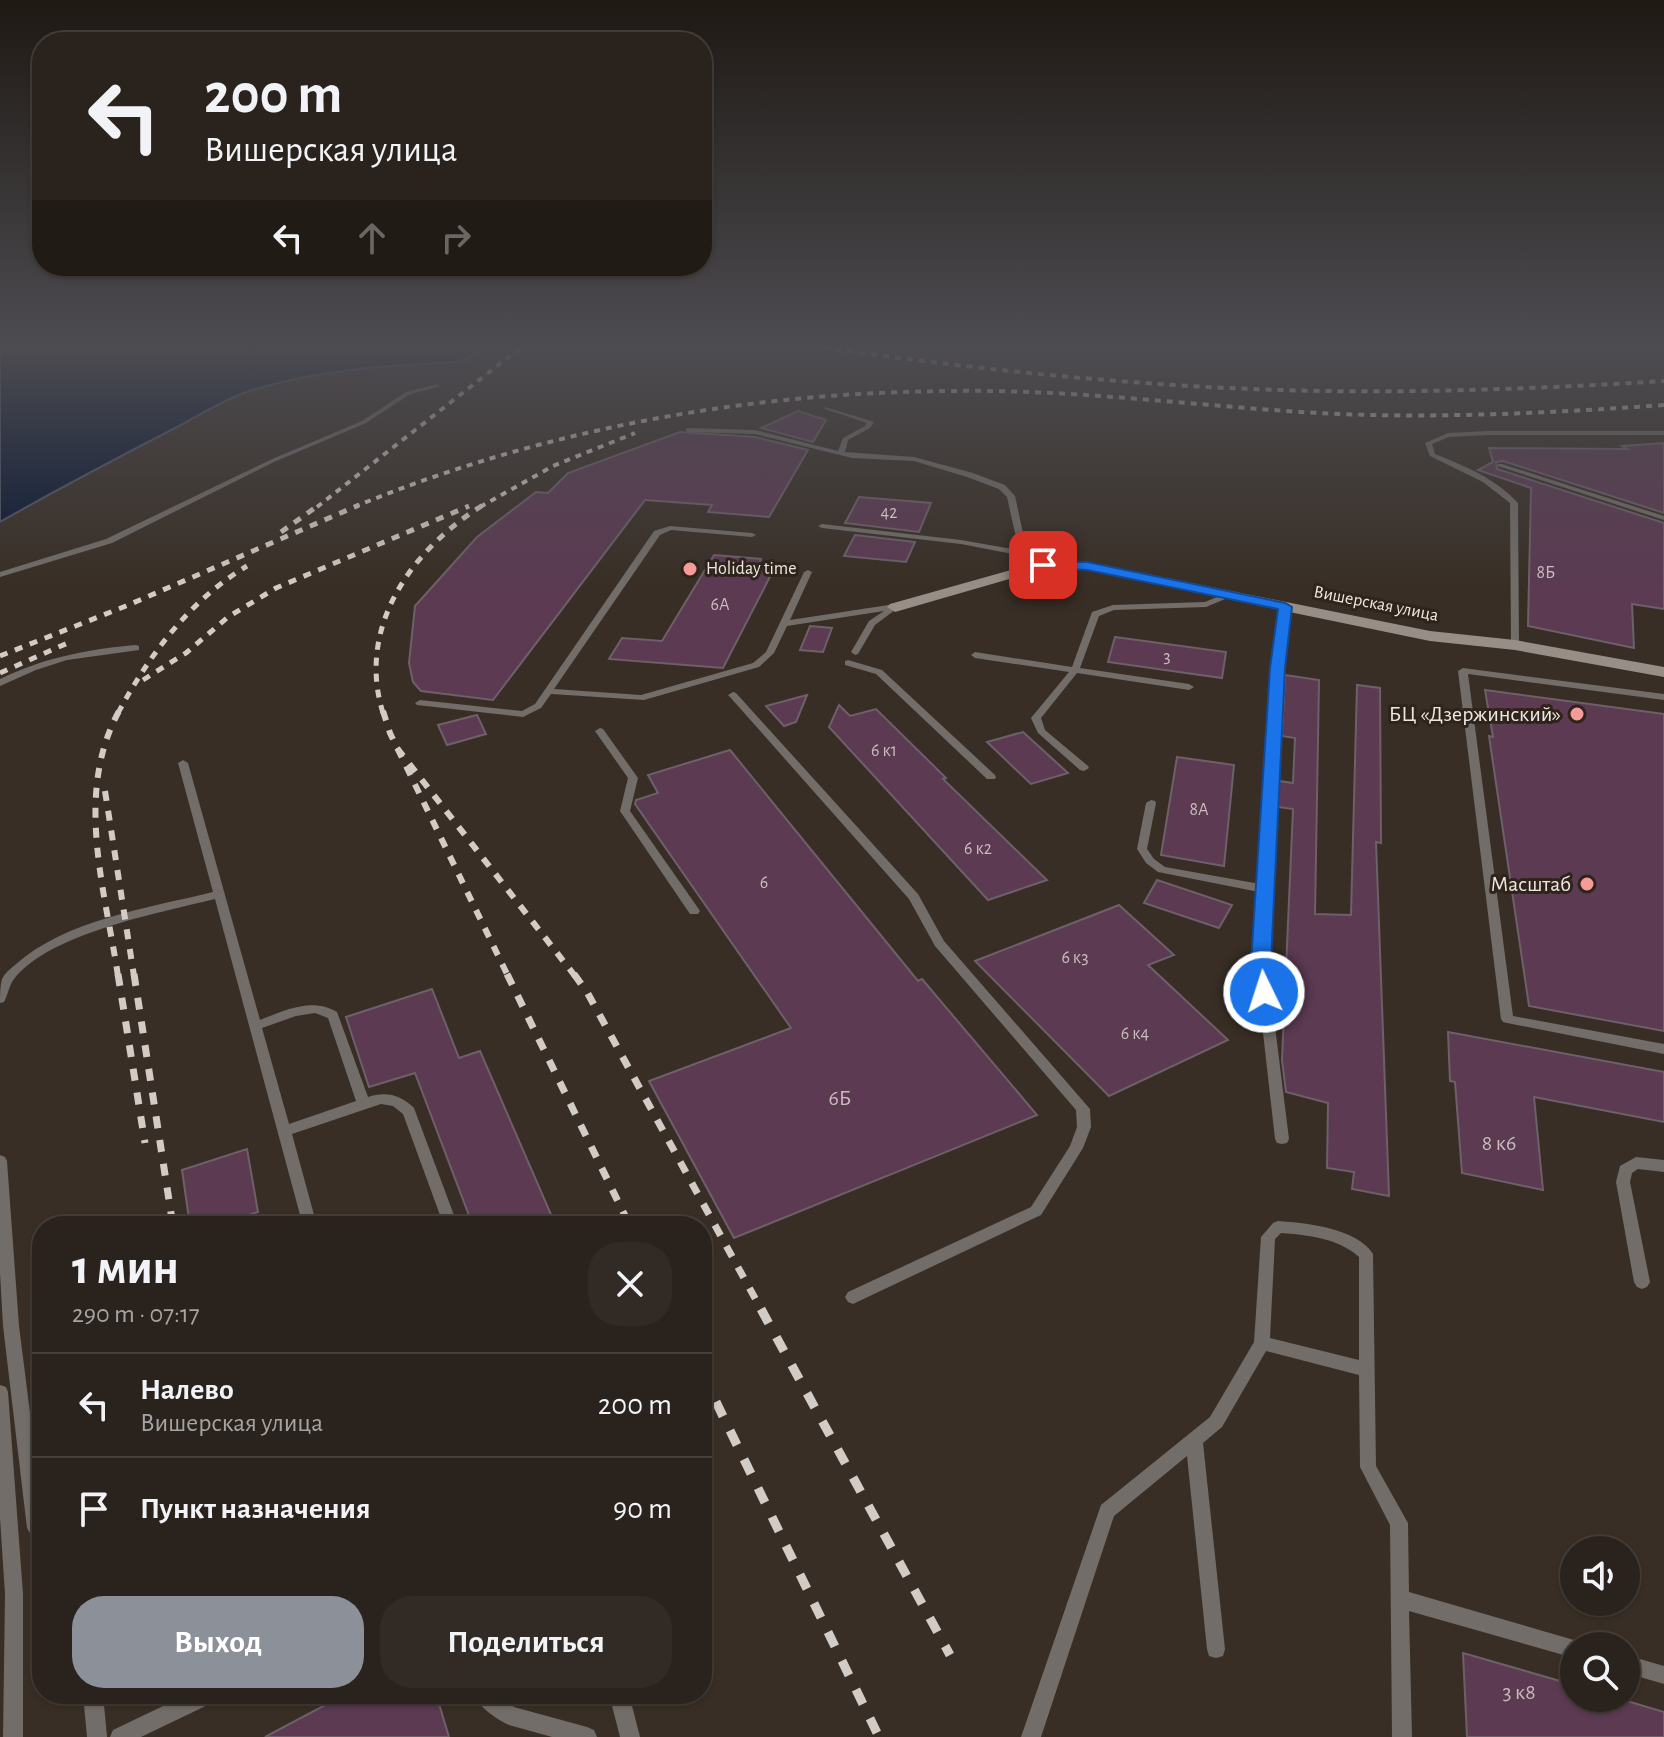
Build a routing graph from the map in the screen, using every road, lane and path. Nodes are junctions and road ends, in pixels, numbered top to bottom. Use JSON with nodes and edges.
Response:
{"nodes":[{"id":1,"x":357,"y":425,"type":"edge"},
{"id":2,"x":869,"y":425,"type":"edge"},
{"id":3,"x":688,"y":430,"type":"dead end"},
{"id":4,"x":1664,"y":433,"type":"edge"},
{"id":5,"x":841,"y":453,"type":"junction"},
{"id":6,"x":1500,"y":465,"type":"dead end"},
{"id":7,"x":1664,"y":518,"type":"edge"},
{"id":8,"x":822,"y":526,"type":"dead end"},
{"id":9,"x":752,"y":535,"type":"dead end"},
{"id":10,"x":1040,"y":560,"type":"junction"},
{"id":11,"x":808,"y":572,"type":"dead end"},
{"id":12,"x":0,"y":575,"type":"edge"},
{"id":13,"x":1227,"y":595,"type":"junction"},
{"id":14,"x":895,"y":607,"type":"junction"},
{"id":15,"x":1285,"y":607,"type":"junction"},
{"id":16,"x":788,"y":614,"type":"junction"},
{"id":17,"x":783,"y":624,"type":"junction"},
{"id":18,"x":1515,"y":645,"type":"junction"},
{"id":19,"x":136,"y":648,"type":"dead end"},
{"id":20,"x":855,"y":652,"type":"dead end"},
{"id":21,"x":975,"y":655,"type":"dead end"},
{"id":22,"x":848,"y":663,"type":"dead end"},
{"id":23,"x":1075,"y":670,"type":"junction"},
{"id":24,"x":1664,"y":672,"type":"edge"},
{"id":25,"x":0,"y":683,"type":"edge"},
{"id":26,"x":1189,"y":687,"type":"dead end"},
{"id":27,"x":548,"y":691,"type":"junction"},
{"id":28,"x":733,"y":695,"type":"dead end"},
{"id":29,"x":1664,"y":697,"type":"edge"},
{"id":30,"x":420,"y":703,"type":"dead end"},
{"id":31,"x":600,"y":731,"type":"dead end"},
{"id":32,"x":183,"y":763,"type":"dead end"},
{"id":33,"x":1084,"y":768,"type":"dead end"},
{"id":34,"x":991,"y":777,"type":"dead end"},
{"id":35,"x":1151,"y":803,"type":"dead end"},
{"id":36,"x":1265,"y":889,"type":"junction"},
{"id":37,"x":219,"y":894,"type":"junction"},
{"id":38,"x":694,"y":911,"type":"dead end"},
{"id":39,"x":0,"y":999,"type":"edge"},
{"id":40,"x":255,"y":1026,"type":"junction"},
{"id":41,"x":1664,"y":1049,"type":"edge"},
{"id":42,"x":364,"y":1104,"type":"junction"},
{"id":43,"x":284,"y":1131,"type":"junction"},
{"id":44,"x":1282,"y":1139,"type":"dead end"},
{"id":45,"x":0,"y":1161,"type":"edge"},
{"id":46,"x":1664,"y":1166,"type":"edge"},
{"id":47,"x":307,"y":1216,"type":"edge"},
{"id":48,"x":447,"y":1216,"type":"edge"},
{"id":49,"x":1642,"y":1282,"type":"dead end"},
{"id":50,"x":853,"y":1297,"type":"dead end"},
{"id":51,"x":1262,"y":1343,"type":"junction"},
{"id":52,"x":1368,"y":1370,"type":"junction"},
{"id":53,"x":0,"y":1392,"type":"edge"},
{"id":54,"x":1194,"y":1439,"type":"junction"},
{"id":55,"x":32,"y":1496,"type":"edge"},
{"id":56,"x":1400,"y":1599,"type":"junction"},
{"id":57,"x":1560,"y":1645,"type":"edge"},
{"id":58,"x":1216,"y":1649,"type":"dead end"},
{"id":59,"x":1640,"y":1668,"type":"edge"},
{"id":60,"x":1664,"y":1675,"type":"edge"},
{"id":61,"x":94,"y":1704,"type":"edge"},
{"id":62,"x":188,"y":1704,"type":"edge"},
{"id":63,"x":495,"y":1704,"type":"edge"},
{"id":64,"x":622,"y":1704,"type":"edge"},
{"id":65,"x":13,"y":1737,"type":"edge"},
{"id":66,"x":97,"y":1737,"type":"edge"},
{"id":67,"x":120,"y":1737,"type":"edge"},
{"id":68,"x":587,"y":1737,"type":"edge"},
{"id":69,"x":630,"y":1737,"type":"edge"},
{"id":70,"x":1031,"y":1737,"type":"edge"},
{"id":71,"x":1402,"y":1737,"type":"edge"}],
"edges":[{"from":1,"to":12,"type":"lane"},
{"from":2,"to":5,"type":"lane"},
{"from":3,"to":5,"type":"lane"},
{"from":4,"to":18,"type":"lane"},
{"from":5,"to":10,"type":"lane"},
{"from":6,"to":7,"type":"lane"},
{"from":8,"to":10,"type":"lane"},
{"from":9,"to":27,"type":"lane"},
{"from":10,"to":13,"type":"street","name":"Вишерская улица"},
{"from":10,"to":14,"type":"street","name":"Вишерская улица"},
{"from":11,"to":16,"type":"lane"},
{"from":13,"to":15,"type":"street","name":"Вишерская улица"},
{"from":13,"to":23,"type":"lane"},
{"from":14,"to":16,"type":"lane"},
{"from":14,"to":17,"type":"lane"},
{"from":14,"to":20,"type":"lane"},
{"from":15,"to":18,"type":"street","name":"Вишерская улица"},
{"from":15,"to":36,"type":"lane"},
{"from":16,"to":17,"type":"lane"},
{"from":17,"to":27,"type":"lane"},
{"from":18,"to":24,"type":"street","name":"Вишерская улица"},
{"from":19,"to":25,"type":"lane"},
{"from":21,"to":23,"type":"lane"},
{"from":22,"to":34,"type":"lane"},
{"from":23,"to":26,"type":"lane"},
{"from":23,"to":33,"type":"lane"},
{"from":27,"to":30,"type":"lane"},
{"from":28,"to":50,"type":"lane"},
{"from":29,"to":41,"type":"lane"},
{"from":31,"to":38,"type":"lane"},
{"from":32,"to":37,"type":"lane"},
{"from":35,"to":36,"type":"lane"},
{"from":36,"to":44,"type":"lane"},
{"from":37,"to":39,"type":"lane"},
{"from":37,"to":40,"type":"lane"},
{"from":40,"to":42,"type":"lane"},
{"from":40,"to":43,"type":"lane"},
{"from":42,"to":43,"type":"lane"},
{"from":42,"to":48,"type":"lane"},
{"from":43,"to":47,"type":"lane"},
{"from":45,"to":55,"type":"lane"},
{"from":46,"to":49,"type":"lane"},
{"from":51,"to":52,"type":"lane"},
{"from":51,"to":52,"type":"lane"},
{"from":51,"to":54,"type":"lane"},
{"from":52,"to":56,"type":"lane"},
{"from":53,"to":65,"type":"lane"},
{"from":54,"to":58,"type":"lane"},
{"from":54,"to":70,"type":"lane"},
{"from":56,"to":57,"type":"lane"},
{"from":56,"to":71,"type":"lane"},
{"from":59,"to":60,"type":"lane"},
{"from":61,"to":66,"type":"lane"},
{"from":62,"to":67,"type":"lane"},
{"from":63,"to":68,"type":"lane"},
{"from":64,"to":69,"type":"lane"}]}
